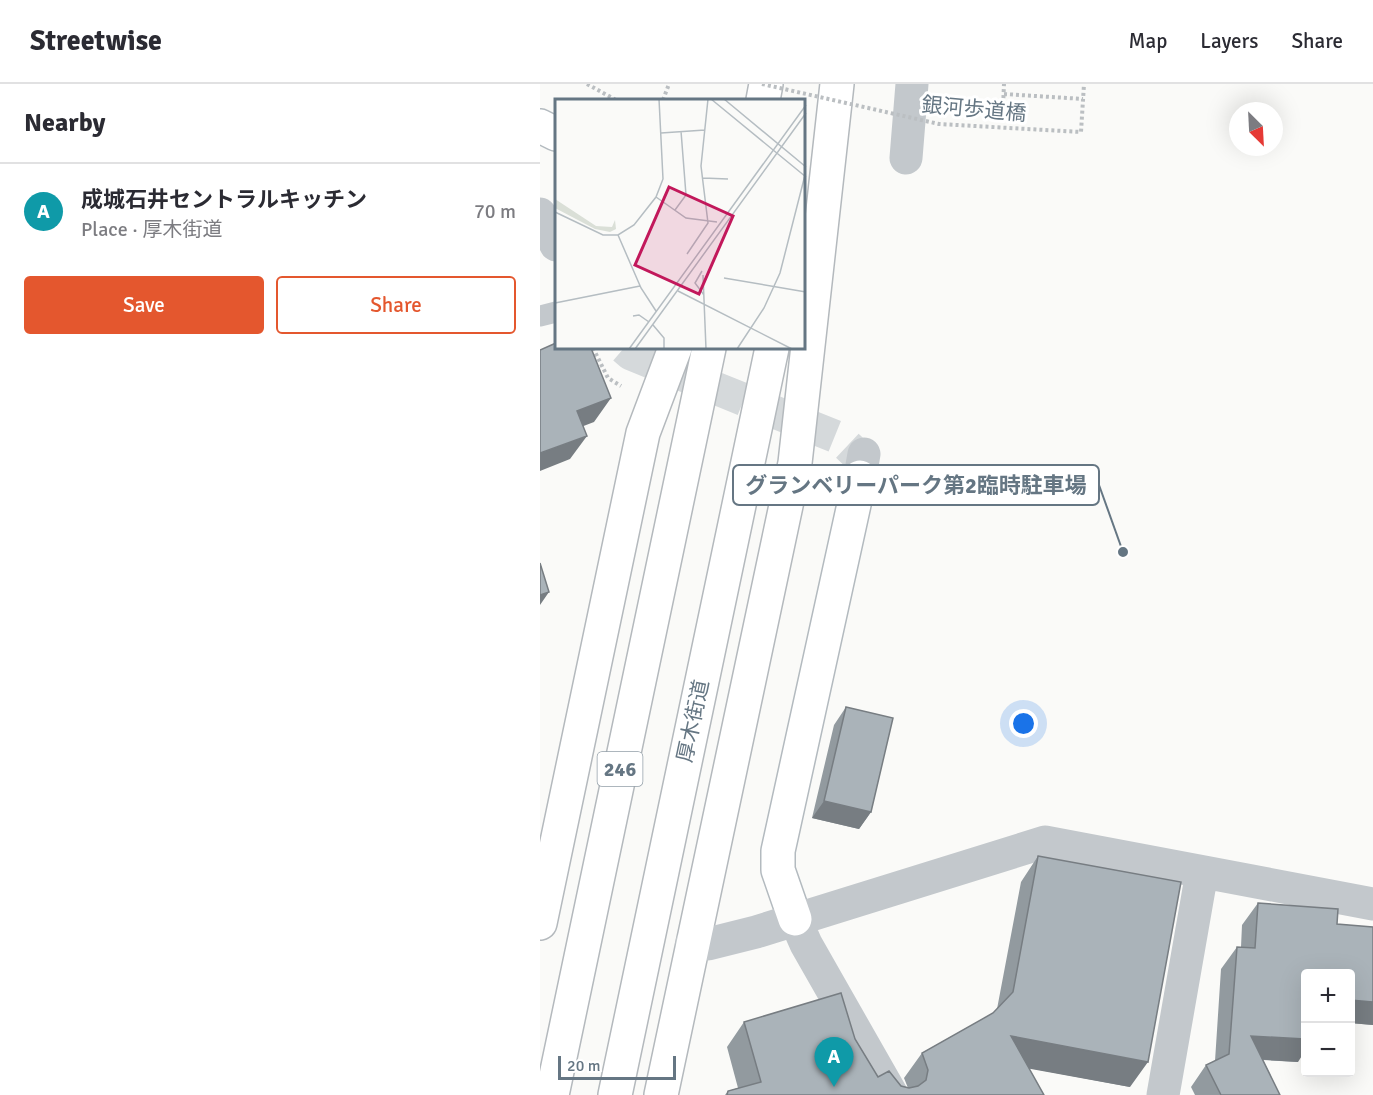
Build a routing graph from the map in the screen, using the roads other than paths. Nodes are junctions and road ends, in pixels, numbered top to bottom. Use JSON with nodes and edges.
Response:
{"nodes":[{"id":1,"x":764,"y":84,"type":"edge"},
{"id":2,"x":830,"y":84,"type":"edge"},
{"id":3,"x":837,"y":84,"type":"edge"},
{"id":4,"x":912,"y":84,"type":"edge"},
{"id":5,"x":763,"y":99,"type":"edge"},
{"id":6,"x":540,"y":126,"type":"edge"},
{"id":7,"x":555,"y":134,"type":"edge"},
{"id":8,"x":906,"y":158,"type":"dead end"},
{"id":9,"x":806,"y":194,"type":"edge"},
{"id":10,"x":540,"y":214,"type":"edge"},
{"id":11,"x":555,"y":243,"type":"edge"},
{"id":12,"x":555,"y":312,"type":"edge"},
{"id":13,"x":540,"y":316,"type":"edge"},
{"id":14,"x":674,"y":350,"type":"edge"},
{"id":15,"x":709,"y":350,"type":"edge"},
{"id":16,"x":772,"y":350,"type":"edge"},
{"id":17,"x":860,"y":462,"type":"dead end"},
{"id":18,"x":1202,"y":872,"type":"junction"},
{"id":19,"x":1373,"y":904,"type":"edge"},
{"id":20,"x":795,"y":919,"type":"junction"},
{"id":21,"x":540,"y":923,"type":"edge"},
{"id":22,"x":692,"y":943,"type":"junction"},
{"id":23,"x":552,"y":1095,"type":"edge"},
{"id":24,"x":615,"y":1095,"type":"edge"},
{"id":25,"x":661,"y":1095,"type":"edge"},
{"id":26,"x":892,"y":1095,"type":"edge"},
{"id":27,"x":1163,"y":1095,"type":"edge"}],
"edges":[{"from":1,"to":5,"type":"main road"},
{"from":2,"to":9,"type":"main road"},
{"from":3,"to":22,"type":"main road"},
{"from":4,"to":8,"type":"street"},
{"from":6,"to":7,"type":"main road"},
{"from":10,"to":11,"type":"street"},
{"from":12,"to":13,"type":"lane"},
{"from":14,"to":21,"type":"main road"},
{"from":15,"to":23,"type":"main road","number":"246"},
{"from":16,"to":24,"type":"main road","name":"厚木街道"},
{"from":17,"to":20,"type":"main road"},
{"from":18,"to":19,"type":"street"},
{"from":18,"to":20,"type":"street"},
{"from":18,"to":27,"type":"street"},
{"from":20,"to":22,"type":"street"},
{"from":20,"to":26,"type":"street"},
{"from":22,"to":25,"type":"main road"}]}
